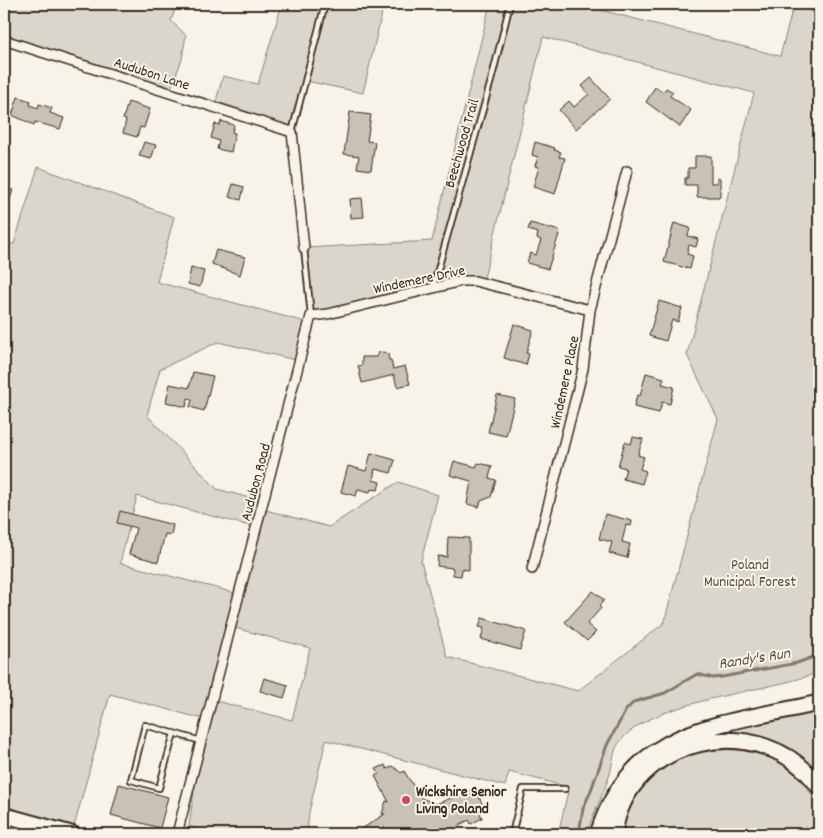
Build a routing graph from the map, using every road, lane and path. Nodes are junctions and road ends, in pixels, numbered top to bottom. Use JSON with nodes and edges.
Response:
{"nodes":[{"id":1,"x":325,"y":4,"type":"edge"},
{"id":2,"x":510,"y":4,"type":"edge"},
{"id":3,"x":4,"y":40,"type":"edge"},
{"id":4,"x":292,"y":132,"type":"junction"},
{"id":5,"x":626,"y":171,"type":"dead end"},
{"id":6,"x":304,"y":248,"type":"joint"},
{"id":7,"x":433,"y":288,"type":"junction"},
{"id":8,"x":590,"y":310,"type":"junction"},
{"id":9,"x":311,"y":316,"type":"junction"},
{"id":10,"x":532,"y":569,"type":"dead end"},
{"id":11,"x":819,"y":703,"type":"edge"},
{"id":12,"x":174,"y":733,"type":"junction"},
{"id":13,"x":201,"y":741,"type":"junction"},
{"id":14,"x":819,"y":787,"type":"edge"},
{"id":15,"x":565,"y":789,"type":"dead end"},
{"id":16,"x":5,"y":815,"type":"edge"},
{"id":17,"x":4,"y":832,"type":"edge"},
{"id":18,"x":73,"y":834,"type":"edge"},
{"id":19,"x":177,"y":834,"type":"edge"},
{"id":20,"x":512,"y":834,"type":"edge"},
{"id":21,"x":598,"y":834,"type":"edge"},
{"id":22,"x":614,"y":834,"type":"edge"}],
"edges":[{"from":1,"to":4,"type":"lane"},
{"from":2,"to":7,"type":"lane","name":"Beechwood Trail"},
{"from":3,"to":4,"type":"street","name":"Audubon Lane"},
{"from":4,"to":6,"type":"street","name":"Audubon Road"},
{"from":5,"to":8,"type":"street","name":"Windemere Place"},
{"from":6,"to":9,"type":"lane","name":"Audubon Road"},
{"from":7,"to":8,"type":"street","name":"Windemere Drive"},
{"from":7,"to":9,"type":"street","name":"Windemere Drive"},
{"from":8,"to":10,"type":"street","name":"Windemere Place"},
{"from":9,"to":13,"type":"street","name":"Audubon Road"},
{"from":11,"to":21,"type":"highway"},
{"from":12,"to":12,"type":"lane"},
{"from":12,"to":13,"type":"lane"},
{"from":13,"to":19,"type":"street","name":"Audubon Road"},
{"from":14,"to":22,"type":"highway"},
{"from":15,"to":20,"type":"lane"},
{"from":16,"to":17,"type":"lane"},
{"from":16,"to":18,"type":"main road"}]}
